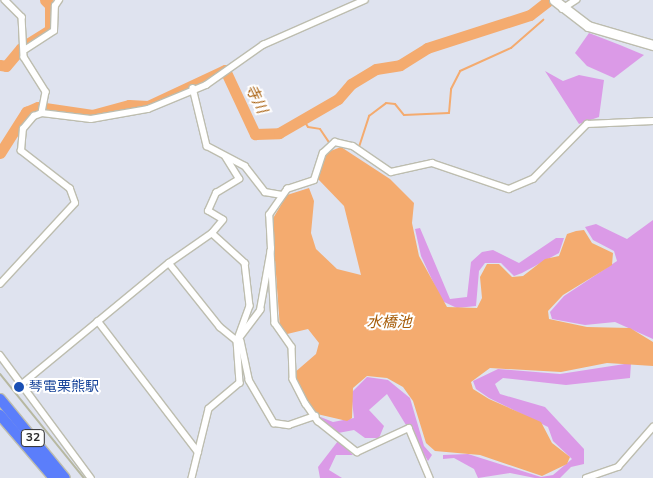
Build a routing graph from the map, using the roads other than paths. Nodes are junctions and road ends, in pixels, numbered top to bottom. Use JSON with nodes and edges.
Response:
{"nodes":[{"id":1,"x":5,"y":0,"type":"edge"},
{"id":2,"x":59,"y":0,"type":"edge"},
{"id":3,"x":365,"y":0,"type":"edge"},
{"id":4,"x":554,"y":0,"type":"edge"},
{"id":5,"x":576,"y":0,"type":"edge"},
{"id":6,"x":562,"y":9,"type":"junction"},
{"id":7,"x":653,"y":45,"type":"edge"},
{"id":8,"x":25,"y":46,"type":"junction"},
{"id":9,"x":193,"y":88,"type":"junction"},
{"id":10,"x":43,"y":109,"type":"junction"},
{"id":11,"x":653,"y":121,"type":"edge"},
{"id":12,"x":226,"y":158,"type":"junction"},
{"id":13,"x":282,"y":195,"type":"junction"},
{"id":14,"x":212,"y":233,"type":"junction"},
{"id":15,"x":271,"y":249,"type":"junction"},
{"id":16,"x":169,"y":263,"type":"junction"},
{"id":17,"x":0,"y":284,"type":"edge"},
{"id":18,"x":98,"y":321,"type":"junction"},
{"id":19,"x":239,"y":341,"type":"junction"},
{"id":20,"x":0,"y":356,"type":"edge"},
{"id":21,"x":22,"y":384,"type":"junction"},
{"id":22,"x":0,"y":399,"type":"edge"},
{"id":23,"x":0,"y":415,"type":"edge"},
{"id":24,"x":315,"y":416,"type":"junction"},
{"id":25,"x":653,"y":427,"type":"edge"},
{"id":26,"x":198,"y":452,"type":"junction"},
{"id":27,"x":54,"y":478,"type":"edge"},
{"id":28,"x":65,"y":478,"type":"edge"},
{"id":29,"x":91,"y":478,"type":"edge"},
{"id":30,"x":192,"y":478,"type":"edge"},
{"id":31,"x":430,"y":478,"type":"edge"},
{"id":32,"x":586,"y":478,"type":"edge"}],
"edges":[{"from":1,"to":8,"type":"street"},
{"from":2,"to":8,"type":"street"},
{"from":3,"to":9,"type":"street"},
{"from":4,"to":6,"type":"main road"},
{"from":5,"to":6,"type":"street"},
{"from":6,"to":7,"type":"main road"},
{"from":8,"to":10,"type":"street"},
{"from":9,"to":10,"type":"street"},
{"from":9,"to":12,"type":"street"},
{"from":10,"to":17,"type":"street"},
{"from":11,"to":13,"type":"street"},
{"from":12,"to":13,"type":"street"},
{"from":12,"to":14,"type":"street"},
{"from":13,"to":15,"type":"street"},
{"from":14,"to":16,"type":"street"},
{"from":14,"to":19,"type":"street"},
{"from":15,"to":19,"type":"street"},
{"from":15,"to":24,"type":"street"},
{"from":16,"to":18,"type":"street"},
{"from":16,"to":19,"type":"street"},
{"from":18,"to":21,"type":"street"},
{"from":18,"to":26,"type":"street"},
{"from":19,"to":24,"type":"street"},
{"from":19,"to":26,"type":"street"},
{"from":20,"to":21,"type":"street"},
{"from":21,"to":29,"type":"street"},
{"from":22,"to":28,"type":"highway","number":"32"},
{"from":23,"to":27,"type":"highway","number":"32"},
{"from":24,"to":31,"type":"street"},
{"from":25,"to":32,"type":"street"},
{"from":26,"to":30,"type":"street"}]}
